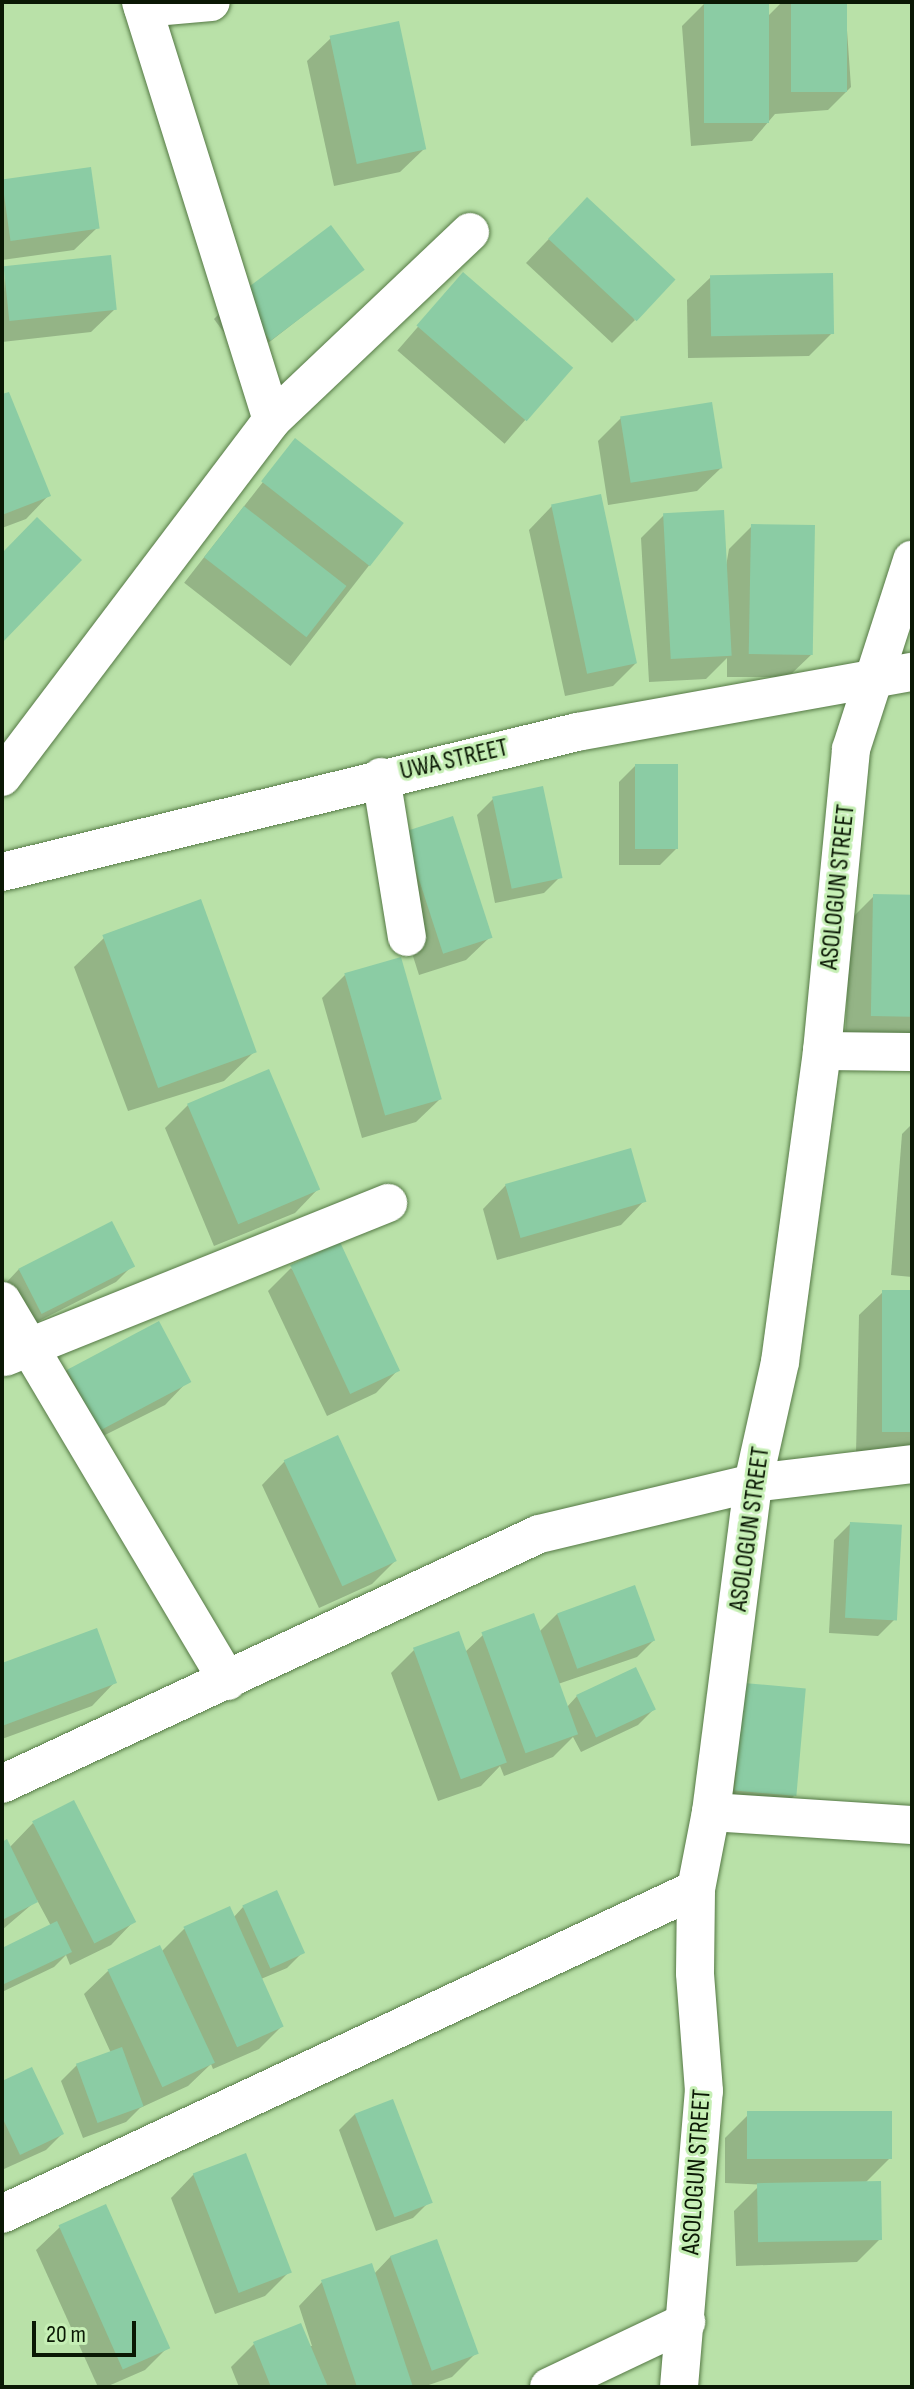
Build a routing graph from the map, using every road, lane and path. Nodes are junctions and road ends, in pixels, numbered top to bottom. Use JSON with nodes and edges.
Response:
{"nodes":[{"id":1,"x":211,"y":2,"type":"edge"},
{"id":2,"x":142,"y":5,"type":"edge"},
{"id":3,"x":470,"y":232,"type":"dead end"},
{"id":4,"x":272,"y":420,"type":"junction"},
{"id":5,"x":912,"y":560,"type":"edge"},
{"id":6,"x":894,"y":675,"type":"edge"},
{"id":7,"x":2,"y":777,"type":"edge"},
{"id":8,"x":381,"y":777,"type":"junction"},
{"id":9,"x":2,"y":872,"type":"edge"},
{"id":10,"x":407,"y":937,"type":"dead end"},
{"id":11,"x":822,"y":1051,"type":"junction"},
{"id":12,"x":912,"y":1052,"type":"edge"},
{"id":13,"x":388,"y":1203,"type":"dead end"},
{"id":14,"x":2,"y":1301,"type":"edge"},
{"id":15,"x":14,"y":1353,"type":"edge"},
{"id":16,"x":912,"y":1464,"type":"edge"},
{"id":17,"x":753,"y":1483,"type":"junction"},
{"id":18,"x":228,"y":1681,"type":"junction"},
{"id":19,"x":2,"y":1784,"type":"edge"},
{"id":20,"x":711,"y":1812,"type":"junction"},
{"id":21,"x":912,"y":1825,"type":"edge"},
{"id":22,"x":696,"y":1889,"type":"junction"},
{"id":23,"x":2,"y":2214,"type":"edge"},
{"id":24,"x":686,"y":2322,"type":"junction"},
{"id":25,"x":549,"y":2387,"type":"edge"},
{"id":26,"x":679,"y":2387,"type":"edge"}],
"edges":[{"from":1,"to":2,"type":"street"},
{"from":2,"to":4,"type":"street"},
{"from":3,"to":4,"type":"street"},
{"from":4,"to":7,"type":"street"},
{"from":5,"to":6,"type":"street","name":"ASOLOGUN STREET"},
{"from":6,"to":8,"type":"street","name":"UWA STREET"},
{"from":6,"to":11,"type":"street","name":"ASOLOGUN STREET"},
{"from":8,"to":9,"type":"street","name":"UWA STREET"},
{"from":8,"to":10,"type":"street"},
{"from":11,"to":12,"type":"street"},
{"from":11,"to":17,"type":"street","name":"ASOLOGUN STREET"},
{"from":13,"to":15,"type":"street"},
{"from":14,"to":15,"type":"street"},
{"from":15,"to":18,"type":"street"},
{"from":16,"to":17,"type":"street"},
{"from":17,"to":18,"type":"street"},
{"from":17,"to":20,"type":"street","name":"ASOLOGUN STREET"},
{"from":18,"to":19,"type":"street"},
{"from":20,"to":21,"type":"street"},
{"from":20,"to":22,"type":"street","name":"ASOLOGUN STREET"},
{"from":22,"to":23,"type":"street"},
{"from":22,"to":24,"type":"street","name":"ASOLOGUN STREET"},
{"from":24,"to":25,"type":"street"},
{"from":24,"to":26,"type":"street","name":"ASOLOGUN STREET"}]}
